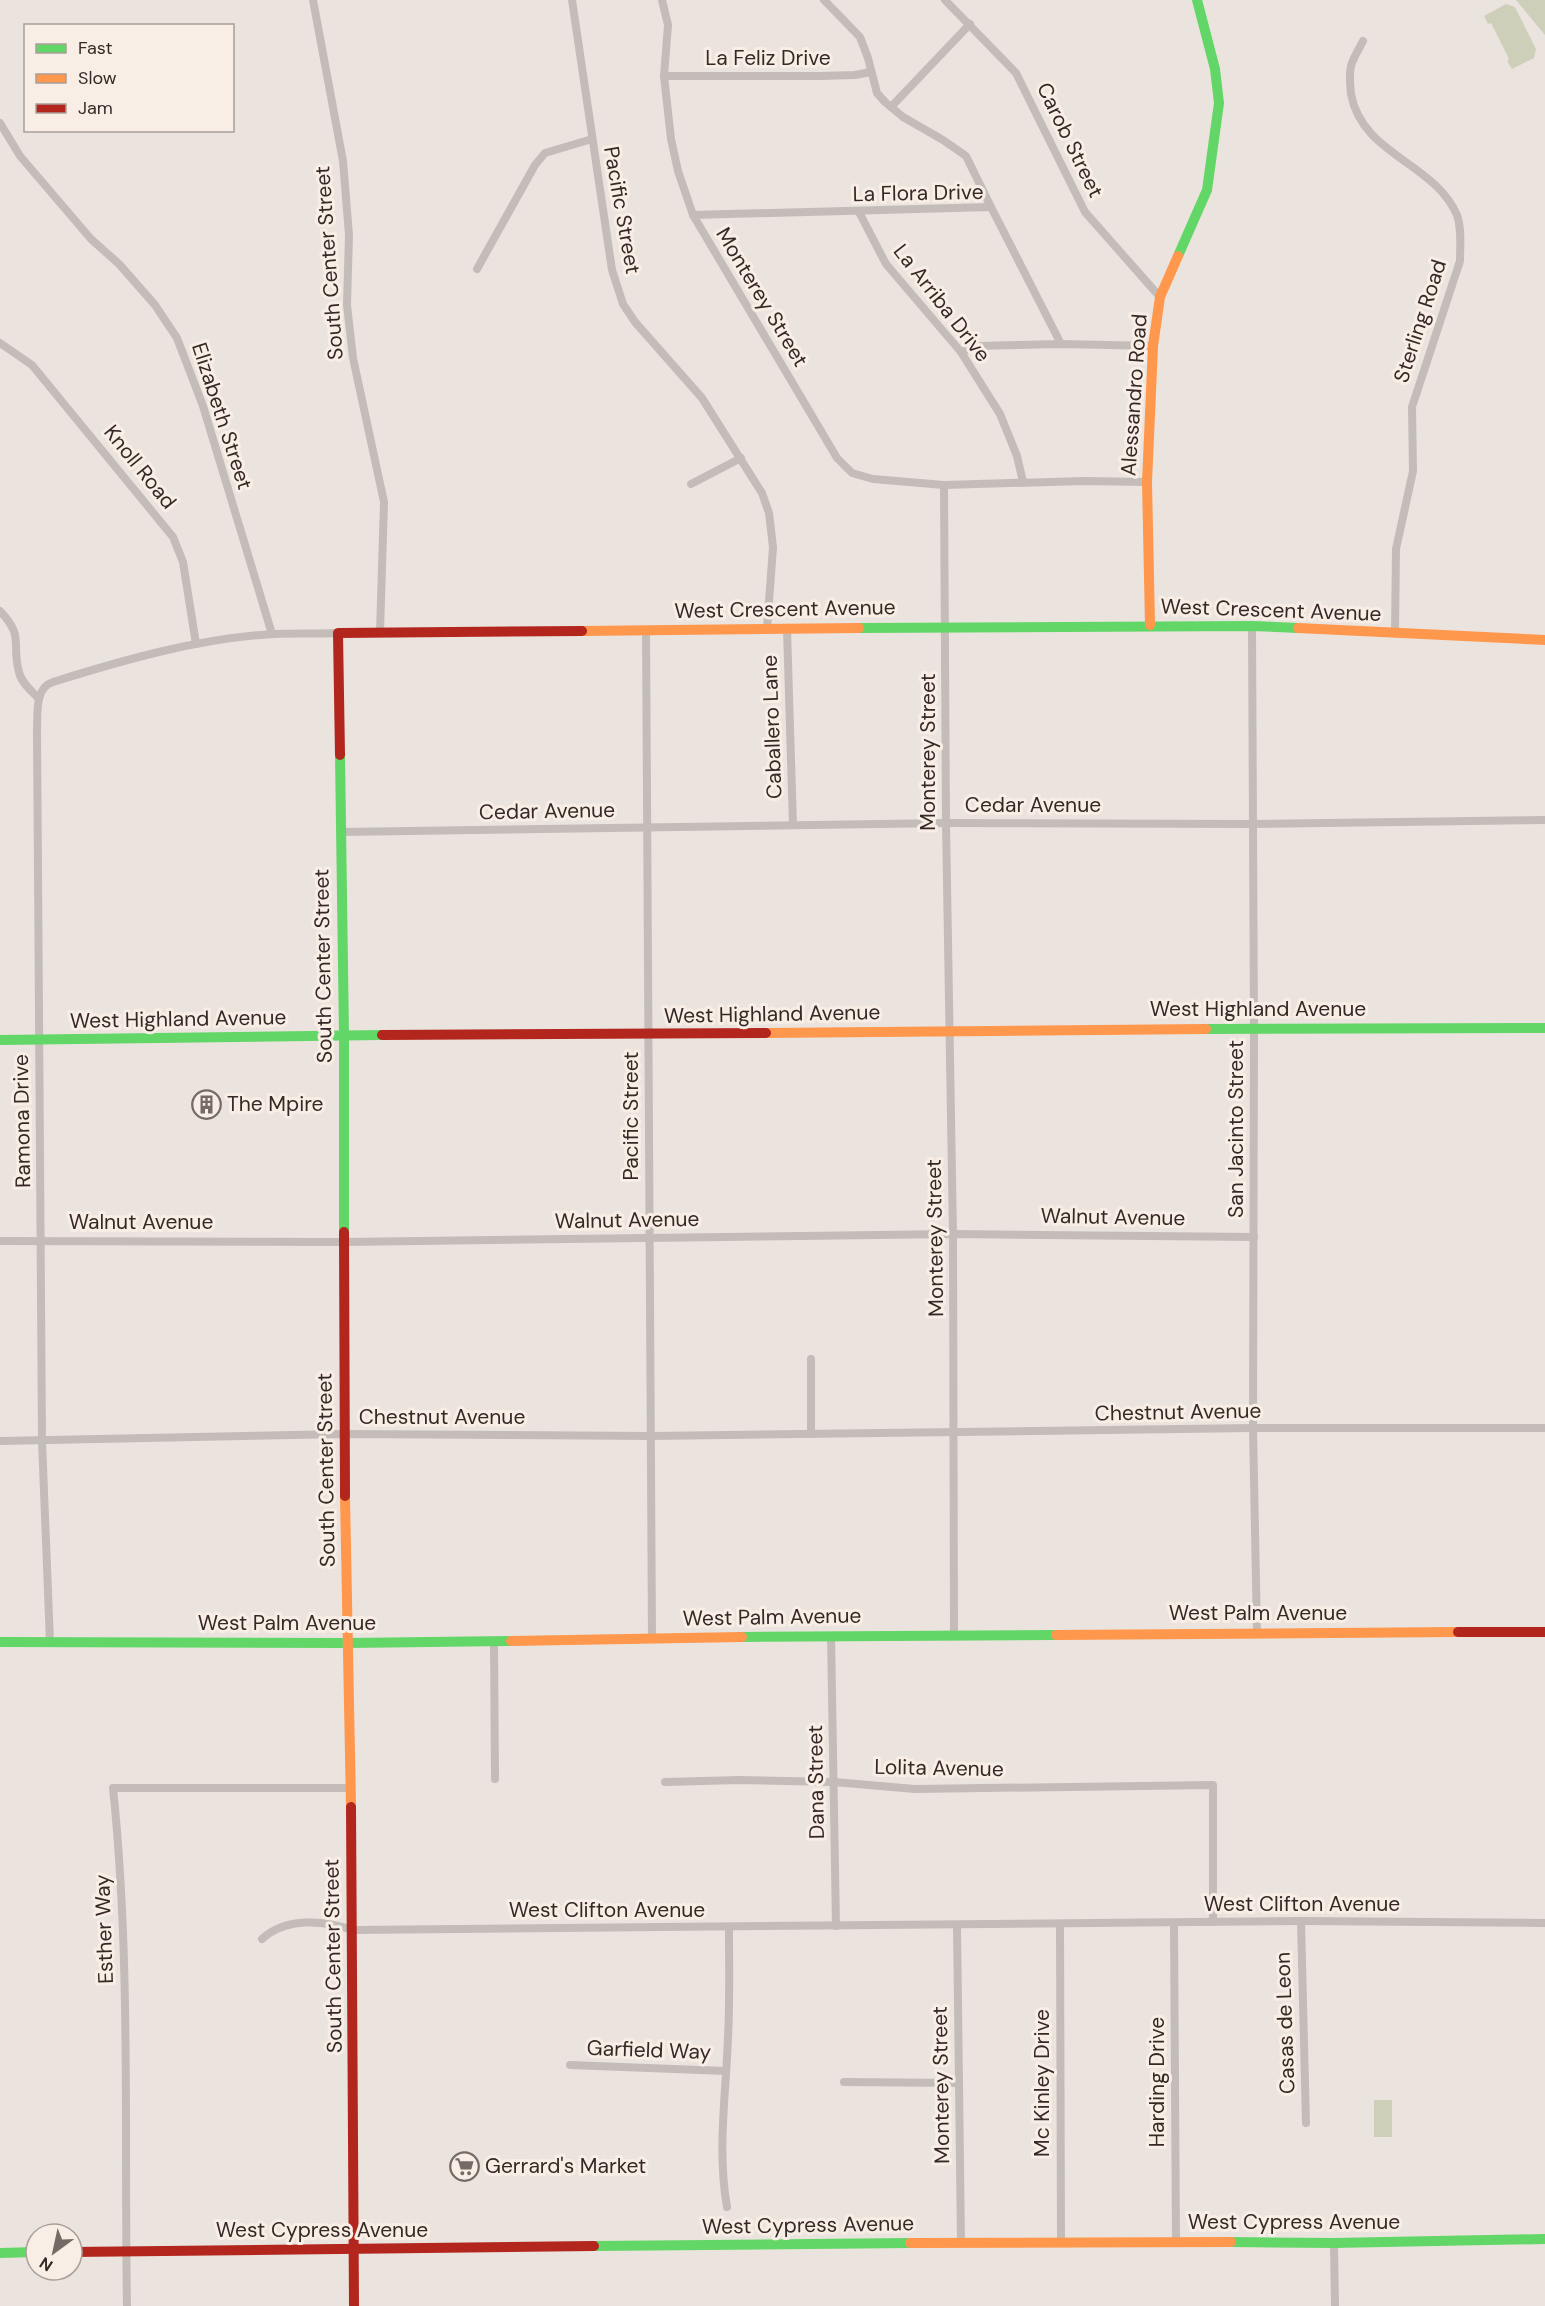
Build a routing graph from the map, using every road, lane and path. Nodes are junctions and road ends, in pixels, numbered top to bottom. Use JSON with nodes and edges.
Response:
{"nodes":[{"id":1,"x":312,"y":0,"type":"edge"},
{"id":2,"x":572,"y":0,"type":"edge"},
{"id":3,"x":662,"y":0,"type":"edge"},
{"id":4,"x":824,"y":0,"type":"edge"},
{"id":5,"x":945,"y":0,"type":"edge"},
{"id":6,"x":1197,"y":0,"type":"edge"},
{"id":7,"x":970,"y":24,"type":"junction"},
{"id":8,"x":1363,"y":41,"type":"dead end"},
{"id":9,"x":871,"y":72,"type":"junction"},
{"id":10,"x":664,"y":76,"type":"junction"},
{"id":11,"x":891,"y":107,"type":"junction"},
{"id":12,"x":0,"y":123,"type":"edge"},
{"id":13,"x":592,"y":139,"type":"junction"},
{"id":14,"x":991,"y":207,"type":"junction"},
{"id":15,"x":859,"y":212,"type":"junction"},
{"id":16,"x":693,"y":215,"type":"junction"},
{"id":17,"x":477,"y":269,"type":"dead end"},
{"id":18,"x":1160,"y":297,"type":"junction"},
{"id":19,"x":0,"y":343,"type":"edge"},
{"id":20,"x":1061,"y":344,"type":"junction"},
{"id":21,"x":1153,"y":346,"type":"junction"},
{"id":22,"x":961,"y":352,"type":"junction"},
{"id":23,"x":741,"y":458,"type":"junction"},
{"id":24,"x":1023,"y":482,"type":"junction"},
{"id":25,"x":1147,"y":482,"type":"junction"},
{"id":26,"x":691,"y":484,"type":"dead end"},
{"id":27,"x":944,"y":485,"type":"junction"},
{"id":28,"x":0,"y":611,"type":"edge"},
{"id":29,"x":1150,"y":626,"type":"junction"},
{"id":30,"x":1252,"y":626,"type":"junction"},
{"id":31,"x":946,"y":627,"type":"junction"},
{"id":32,"x":787,"y":628,"type":"junction"},
{"id":33,"x":767,"y":629,"type":"junction"},
{"id":34,"x":646,"y":630,"type":"junction"},
{"id":35,"x":380,"y":632,"type":"junction"},
{"id":36,"x":338,"y":633,"type":"junction"},
{"id":37,"x":1395,"y":633,"type":"junction"},
{"id":38,"x":272,"y":634,"type":"junction"},
{"id":39,"x":1545,"y":640,"type":"edge"},
{"id":40,"x":196,"y":644,"type":"junction"},
{"id":41,"x":39,"y":699,"type":"junction"},
{"id":42,"x":1545,"y":820,"type":"edge"},
{"id":43,"x":946,"y":823,"type":"junction"},
{"id":44,"x":1251,"y":824,"type":"junction"},
{"id":45,"x":793,"y":825,"type":"junction"},
{"id":46,"x":648,"y":828,"type":"junction"},
{"id":47,"x":341,"y":832,"type":"junction"},
{"id":48,"x":1254,"y":1028,"type":"junction"},
{"id":49,"x":1545,"y":1028,"type":"edge"},
{"id":50,"x":950,"y":1031,"type":"junction"},
{"id":51,"x":649,"y":1035,"type":"junction"},
{"id":52,"x":344,"y":1036,"type":"junction"},
{"id":53,"x":0,"y":1041,"type":"edge"},
{"id":54,"x":39,"y":1041,"type":"junction"},
{"id":55,"x":953,"y":1234,"type":"junction"},
{"id":56,"x":1254,"y":1237,"type":"junction"},
{"id":57,"x":650,"y":1238,"type":"junction"},
{"id":58,"x":40,"y":1239,"type":"junction"},
{"id":59,"x":0,"y":1240,"type":"edge"},
{"id":60,"x":345,"y":1242,"type":"junction"},
{"id":61,"x":811,"y":1359,"type":"dead end"},
{"id":62,"x":1253,"y":1428,"type":"junction"},
{"id":63,"x":1545,"y":1428,"type":"edge"},
{"id":64,"x":955,"y":1433,"type":"junction"},
{"id":65,"x":344,"y":1434,"type":"junction"},
{"id":66,"x":812,"y":1434,"type":"junction"},
{"id":67,"x":652,"y":1436,"type":"junction"},
{"id":68,"x":0,"y":1441,"type":"edge"},
{"id":69,"x":42,"y":1442,"type":"junction"},
{"id":70,"x":1545,"y":1632,"type":"edge"},
{"id":71,"x":1257,"y":1633,"type":"junction"},
{"id":72,"x":954,"y":1635,"type":"junction"},
{"id":73,"x":831,"y":1636,"type":"junction"},
{"id":74,"x":652,"y":1638,"type":"junction"},
{"id":75,"x":0,"y":1642,"type":"edge"},
{"id":76,"x":50,"y":1642,"type":"junction"},
{"id":77,"x":494,"y":1642,"type":"junction"},
{"id":78,"x":348,"y":1643,"type":"junction"},
{"id":79,"x":495,"y":1779,"type":"dead end"},
{"id":80,"x":664,"y":1782,"type":"dead end"},
{"id":81,"x":834,"y":1782,"type":"junction"},
{"id":82,"x":350,"y":1788,"type":"junction"},
{"id":83,"x":1301,"y":1921,"type":"junction"},
{"id":84,"x":1213,"y":1922,"type":"junction"},
{"id":85,"x":1174,"y":1923,"type":"junction"},
{"id":86,"x":1545,"y":1923,"type":"edge"},
{"id":87,"x":1060,"y":1924,"type":"junction"},
{"id":88,"x":957,"y":1925,"type":"junction"},
{"id":89,"x":836,"y":1926,"type":"junction"},
{"id":90,"x":729,"y":1927,"type":"junction"},
{"id":91,"x":353,"y":1930,"type":"junction"},
{"id":92,"x":262,"y":1938,"type":"dead end"},
{"id":93,"x":570,"y":2065,"type":"dead end"},
{"id":94,"x":726,"y":2071,"type":"junction"},
{"id":95,"x":844,"y":2082,"type":"dead end"},
{"id":96,"x":959,"y":2083,"type":"junction"},
{"id":97,"x":1306,"y":2124,"type":"dead end"},
{"id":98,"x":727,"y":2207,"type":"dead end"},
{"id":99,"x":1545,"y":2239,"type":"edge"},
{"id":100,"x":1061,"y":2242,"type":"junction"},
{"id":101,"x":1176,"y":2242,"type":"junction"},
{"id":102,"x":1334,"y":2243,"type":"junction"},
{"id":103,"x":961,"y":2244,"type":"junction"},
{"id":104,"x":353,"y":2249,"type":"junction"},
{"id":105,"x":126,"y":2250,"type":"junction"},
{"id":106,"x":24,"y":2252,"type":"edge"},
{"id":107,"x":84,"y":2252,"type":"edge"},
{"id":108,"x":0,"y":2253,"type":"edge"},
{"id":109,"x":127,"y":2306,"type":"edge"},
{"id":110,"x":354,"y":2306,"type":"edge"},
{"id":111,"x":1335,"y":2306,"type":"edge"}],
"edges":[{"from":1,"to":35,"type":"street","name":"South Center Street"},
{"from":2,"to":13,"type":"street","name":"Pacific Street"},
{"from":3,"to":10,"type":"street","name":"Monterey Street"},
{"from":4,"to":9,"type":"street"},
{"from":5,"to":7,"type":"street","name":"Carob Street"},
{"from":6,"to":18,"type":"street","name":"Alessandro Road"},
{"from":7,"to":11,"type":"street"},
{"from":7,"to":18,"type":"street","name":"Carob Street"},
{"from":8,"to":37,"type":"street","name":"Sterling Road"},
{"from":9,"to":10,"type":"street","name":"La Feliz Drive"},
{"from":9,"to":11,"type":"street"},
{"from":10,"to":16,"type":"street","name":"Monterey Street"},
{"from":11,"to":14,"type":"street"},
{"from":12,"to":38,"type":"street","name":"Elizabeth Street"},
{"from":13,"to":17,"type":"street"},
{"from":13,"to":23,"type":"street","name":"Pacific Street"},
{"from":14,"to":15,"type":"street","name":"La Flora Drive"},
{"from":14,"to":20,"type":"street","name":"La Flora Drive"},
{"from":15,"to":16,"type":"street","name":"La Flora Drive"},
{"from":15,"to":22,"type":"street","name":"La Arriba Drive"},
{"from":16,"to":27,"type":"street","name":"Monterey Street"},
{"from":18,"to":21,"type":"street","name":"Alessandro Road"},
{"from":19,"to":40,"type":"street","name":"Knoll Road"},
{"from":20,"to":21,"type":"street"},
{"from":20,"to":22,"type":"street"},
{"from":21,"to":25,"type":"street","name":"Alessandro Road"},
{"from":22,"to":24,"type":"street","name":"La Arriba Drive"},
{"from":23,"to":26,"type":"street"},
{"from":23,"to":33,"type":"street","name":"Pacific Street"},
{"from":24,"to":25,"type":"street"},
{"from":24,"to":27,"type":"street"},
{"from":25,"to":29,"type":"street","name":"Alessandro Road"},
{"from":27,"to":31,"type":"street","name":"Monterey Street"},
{"from":28,"to":41,"type":"street"},
{"from":29,"to":30,"type":"street","name":"West Crescent Avenue"},
{"from":29,"to":31,"type":"street","name":"West Crescent Avenue"},
{"from":30,"to":37,"type":"street","name":"West Crescent Avenue"},
{"from":30,"to":44,"type":"street","name":"San Jacinto Street"},
{"from":31,"to":32,"type":"street","name":"West Crescent Avenue"},
{"from":31,"to":43,"type":"street","name":"Monterey Street"},
{"from":32,"to":33,"type":"street","name":"West Crescent Avenue"},
{"from":32,"to":45,"type":"street","name":"Caballero Lane"},
{"from":33,"to":34,"type":"street","name":"West Crescent Avenue"},
{"from":34,"to":35,"type":"street","name":"West Crescent Avenue"},
{"from":34,"to":46,"type":"street","name":"Pacific Street"},
{"from":35,"to":36,"type":"street","name":"West Crescent Avenue"},
{"from":36,"to":38,"type":"street","name":"West Crescent Avenue"},
{"from":36,"to":47,"type":"street","name":"South Center Street"},
{"from":37,"to":39,"type":"street","name":"West Crescent Avenue"},
{"from":38,"to":40,"type":"street","name":"West Crescent Avenue"},
{"from":40,"to":41,"type":"street","name":"West Crescent Avenue"},
{"from":41,"to":54,"type":"street","name":"Ramona Drive"},
{"from":42,"to":44,"type":"street","name":"Cedar Avenue"},
{"from":43,"to":44,"type":"street","name":"Cedar Avenue"},
{"from":43,"to":45,"type":"street","name":"Cedar Avenue"},
{"from":43,"to":50,"type":"street","name":"Monterey Street"},
{"from":44,"to":48,"type":"street","name":"San Jacinto Street"},
{"from":45,"to":46,"type":"street","name":"Cedar Avenue"},
{"from":46,"to":47,"type":"street","name":"Cedar Avenue"},
{"from":46,"to":51,"type":"street","name":"Pacific Street"},
{"from":47,"to":52,"type":"street","name":"South Center Street"},
{"from":48,"to":49,"type":"street","name":"West Highland Avenue"},
{"from":48,"to":50,"type":"street","name":"West Highland Avenue"},
{"from":48,"to":56,"type":"street","name":"San Jacinto Street"},
{"from":50,"to":51,"type":"street","name":"West Highland Avenue"},
{"from":50,"to":55,"type":"street","name":"Monterey Street"},
{"from":51,"to":52,"type":"street","name":"West Highland Avenue"},
{"from":51,"to":57,"type":"street","name":"Pacific Street"},
{"from":52,"to":54,"type":"street","name":"West Highland Avenue"},
{"from":52,"to":60,"type":"street","name":"South Center Street"},
{"from":53,"to":54,"type":"street","name":"West Highland Avenue"},
{"from":54,"to":58,"type":"street","name":"Ramona Drive"},
{"from":55,"to":56,"type":"street","name":"Walnut Avenue"},
{"from":55,"to":57,"type":"street","name":"Walnut Avenue"},
{"from":55,"to":64,"type":"street","name":"Monterey Street"},
{"from":56,"to":62,"type":"street","name":"San Jacinto Street"},
{"from":57,"to":60,"type":"street","name":"Walnut Avenue"},
{"from":57,"to":67,"type":"street","name":"Pacific Street"},
{"from":58,"to":59,"type":"street","name":"Walnut Avenue"},
{"from":58,"to":60,"type":"street","name":"Walnut Avenue"},
{"from":58,"to":69,"type":"street","name":"Ramona Drive"},
{"from":60,"to":65,"type":"street","name":"South Center Street"},
{"from":61,"to":66,"type":"street"},
{"from":62,"to":63,"type":"street","name":"Chestnut Avenue"},
{"from":62,"to":64,"type":"street","name":"Chestnut Avenue"},
{"from":62,"to":71,"type":"street","name":"San Jacinto Street"},
{"from":64,"to":66,"type":"street","name":"Chestnut Avenue"},
{"from":64,"to":72,"type":"street","name":"Monterey Street"},
{"from":65,"to":67,"type":"street","name":"Chestnut Avenue"},
{"from":65,"to":69,"type":"street","name":"Chestnut Avenue"},
{"from":65,"to":78,"type":"street","name":"South Center Street"},
{"from":66,"to":67,"type":"street","name":"Chestnut Avenue"},
{"from":67,"to":74,"type":"street","name":"Pacific Street"},
{"from":68,"to":69,"type":"street","name":"Chestnut Avenue"},
{"from":69,"to":76,"type":"street","name":"Ramona Drive"},
{"from":70,"to":71,"type":"street","name":"West Palm Avenue"},
{"from":71,"to":72,"type":"street","name":"West Palm Avenue"},
{"from":72,"to":73,"type":"street","name":"West Palm Avenue"},
{"from":73,"to":74,"type":"street","name":"West Palm Avenue"},
{"from":73,"to":81,"type":"street","name":"Dana Street"},
{"from":74,"to":77,"type":"street","name":"West Palm Avenue"},
{"from":75,"to":76,"type":"street","name":"West Palm Avenue"},
{"from":76,"to":78,"type":"street","name":"West Palm Avenue"},
{"from":77,"to":78,"type":"street","name":"West Palm Avenue"},
{"from":77,"to":79,"type":"street"},
{"from":78,"to":82,"type":"street","name":"South Center Street"},
{"from":80,"to":81,"type":"street","name":"Lolita Avenue"},
{"from":81,"to":84,"type":"street","name":"Lolita Avenue"},
{"from":81,"to":89,"type":"street","name":"Dana Street"},
{"from":82,"to":91,"type":"street","name":"South Center Street"},
{"from":82,"to":105,"type":"street","name":"Esther Way"},
{"from":83,"to":84,"type":"street","name":"West Clifton Avenue"},
{"from":83,"to":86,"type":"street","name":"West Clifton Avenue"},
{"from":83,"to":97,"type":"street","name":"Casas de Leon"},
{"from":84,"to":85,"type":"street","name":"West Clifton Avenue"},
{"from":85,"to":87,"type":"street","name":"West Clifton Avenue"},
{"from":85,"to":101,"type":"street","name":"Harding Drive"},
{"from":87,"to":88,"type":"street","name":"West Clifton Avenue"},
{"from":87,"to":100,"type":"street","name":"Mc Kinley Drive"},
{"from":88,"to":89,"type":"street","name":"West Clifton Avenue"},
{"from":88,"to":96,"type":"street","name":"Monterey Street"},
{"from":89,"to":90,"type":"street","name":"West Clifton Avenue"},
{"from":90,"to":91,"type":"street","name":"West Clifton Avenue"},
{"from":90,"to":94,"type":"street","name":"Garfield Way"},
{"from":91,"to":92,"type":"street","name":"West Clifton Avenue"},
{"from":91,"to":104,"type":"street","name":"South Center Street"},
{"from":93,"to":94,"type":"street","name":"Garfield Way"},
{"from":94,"to":98,"type":"street","name":"Garfield Way"},
{"from":95,"to":96,"type":"street"},
{"from":96,"to":103,"type":"street","name":"Monterey Street"},
{"from":99,"to":102,"type":"street","name":"West Cypress Avenue"},
{"from":100,"to":101,"type":"street","name":"West Cypress Avenue"},
{"from":100,"to":103,"type":"street","name":"West Cypress Avenue"},
{"from":101,"to":102,"type":"street","name":"West Cypress Avenue"},
{"from":102,"to":111,"type":"street"},
{"from":103,"to":104,"type":"street","name":"West Cypress Avenue"},
{"from":104,"to":105,"type":"street","name":"West Cypress Avenue"},
{"from":104,"to":110,"type":"street","name":"South Center Street"},
{"from":105,"to":107,"type":"street","name":"West Cypress Avenue"},
{"from":105,"to":109,"type":"street","name":"Esther Way"},
{"from":106,"to":108,"type":"street"}]}
